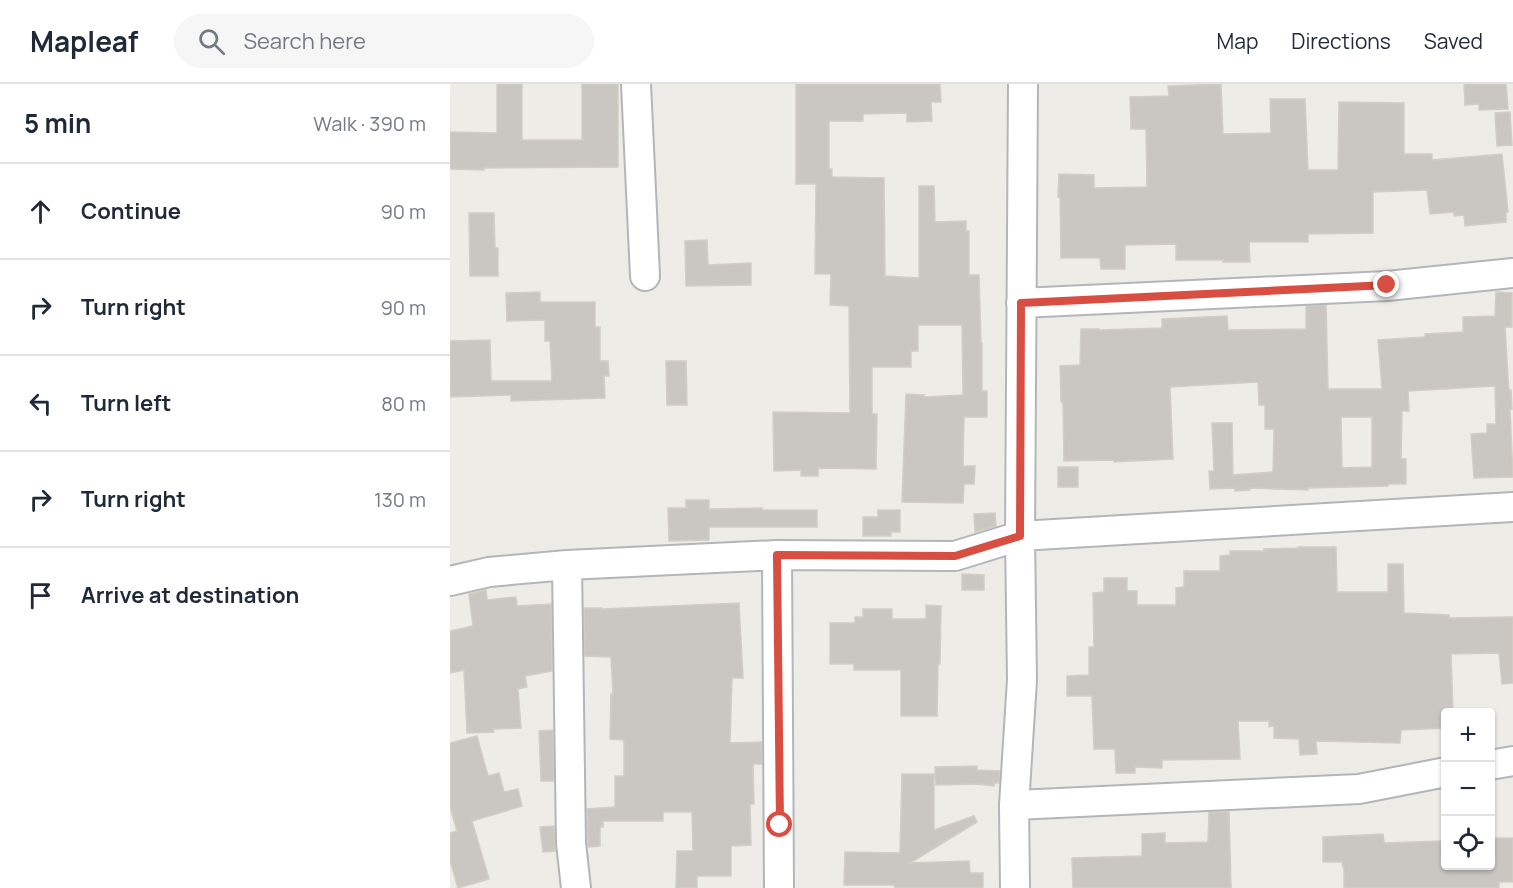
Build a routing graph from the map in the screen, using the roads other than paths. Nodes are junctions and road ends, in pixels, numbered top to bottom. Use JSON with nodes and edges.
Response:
{"nodes":[{"id":1,"x":636,"y":84,"type":"edge"},
{"id":2,"x":1023,"y":84,"type":"edge"},
{"id":3,"x":1513,"y":273,"type":"edge"},
{"id":4,"x":645,"y":276,"type":"dead end"},
{"id":5,"x":1021,"y":303,"type":"junction"},
{"id":6,"x":1513,"y":507,"type":"edge"},
{"id":7,"x":1020,"y":536,"type":"junction"},
{"id":8,"x":777,"y":555,"type":"junction"},
{"id":9,"x":567,"y":565,"type":"junction"},
{"id":10,"x":450,"y":581,"type":"edge"},
{"id":11,"x":1513,"y":761,"type":"edge"},
{"id":12,"x":1495,"y":764,"type":"edge"},
{"id":13,"x":1441,"y":773,"type":"edge"},
{"id":14,"x":1014,"y":805,"type":"junction"},
{"id":15,"x":576,"y":888,"type":"edge"},
{"id":16,"x":779,"y":888,"type":"edge"},
{"id":17,"x":1015,"y":888,"type":"edge"}],
"edges":[{"from":1,"to":4,"type":"street"},
{"from":2,"to":5,"type":"street"},
{"from":3,"to":5,"type":"street"},
{"from":5,"to":7,"type":"street"},
{"from":6,"to":7,"type":"street"},
{"from":7,"to":8,"type":"street"},
{"from":7,"to":14,"type":"street"},
{"from":8,"to":9,"type":"street"},
{"from":8,"to":16,"type":"street"},
{"from":9,"to":10,"type":"street"},
{"from":9,"to":15,"type":"street"},
{"from":11,"to":12,"type":"street"},
{"from":13,"to":14,"type":"street"},
{"from":14,"to":17,"type":"street"}]}
